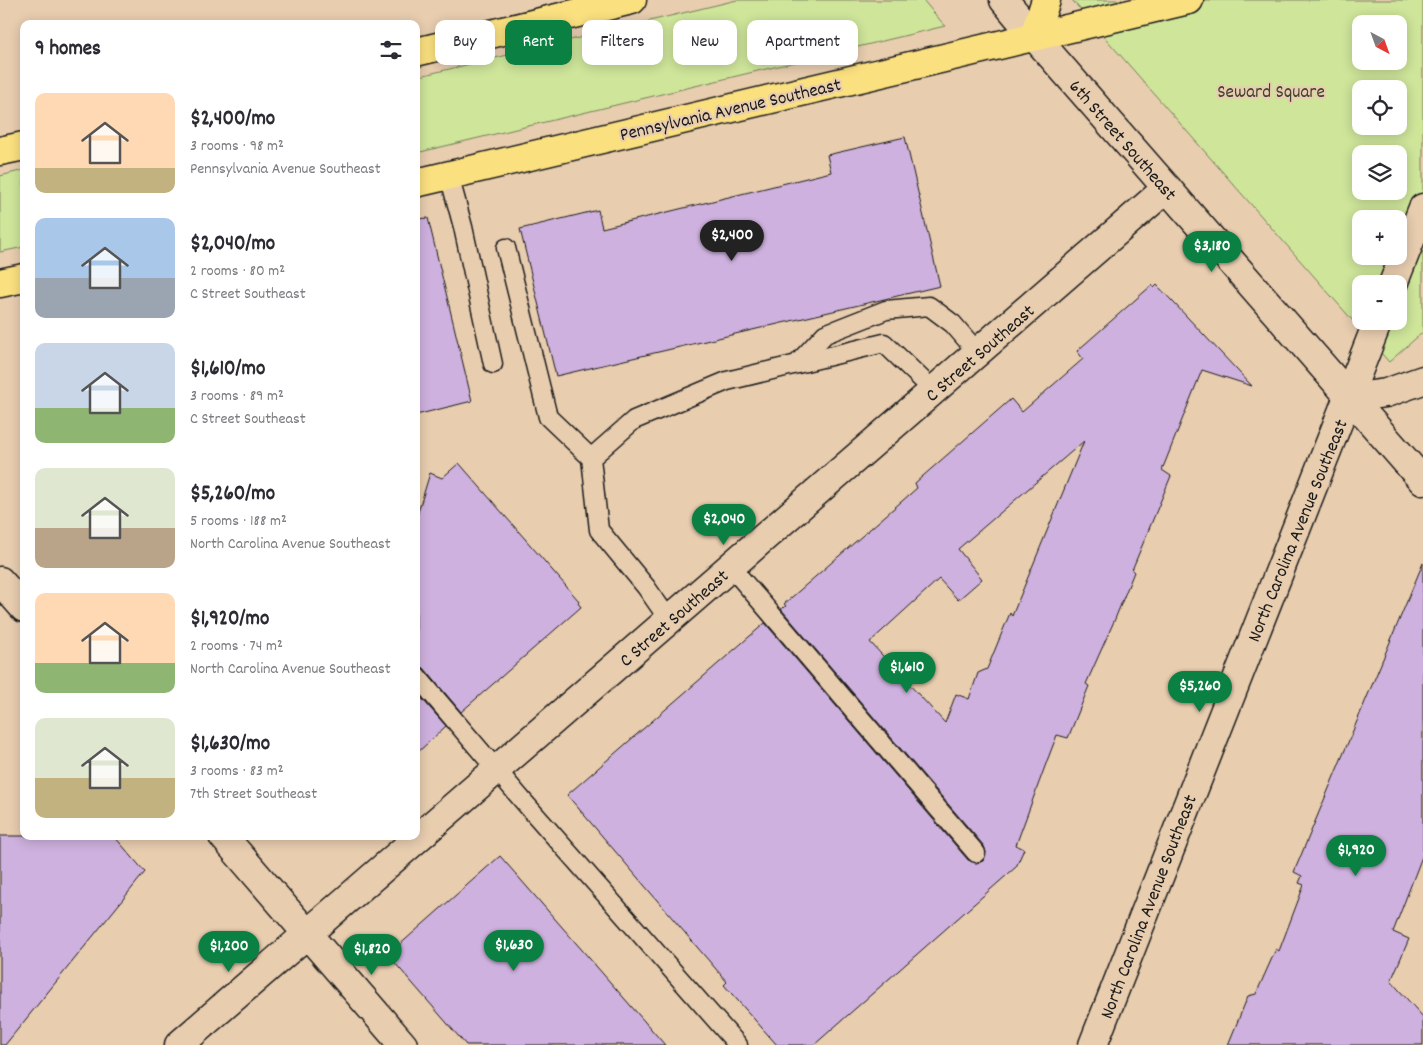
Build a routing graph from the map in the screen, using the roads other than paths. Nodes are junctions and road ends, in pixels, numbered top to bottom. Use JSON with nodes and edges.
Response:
{"nodes":[{"id":1,"x":632,"y":0,"type":"edge"},
{"id":2,"x":1004,"y":0,"type":"edge"},
{"id":3,"x":1046,"y":0,"type":"edge"},
{"id":4,"x":1189,"y":0,"type":"edge"},
{"id":5,"x":1034,"y":36,"type":"junction"},
{"id":6,"x":420,"y":51,"type":"edge"},
{"id":7,"x":20,"y":147,"type":"edge"},
{"id":8,"x":0,"y":151,"type":"edge"},
{"id":9,"x":449,"y":175,"type":"junction"},
{"id":10,"x":420,"y":182,"type":"edge"},
{"id":11,"x":1167,"y":188,"type":"junction"},
{"id":12,"x":1423,"y":208,"type":"edge"},
{"id":13,"x":506,"y":248,"type":"dead end"},
{"id":14,"x":1397,"y":275,"type":"edge"},
{"id":15,"x":20,"y":279,"type":"edge"},
{"id":16,"x":0,"y":283,"type":"edge"},
{"id":17,"x":1375,"y":330,"type":"edge"},
{"id":18,"x":978,"y":353,"type":"junction"},
{"id":19,"x":493,"y":364,"type":"dead end"},
{"id":20,"x":797,"y":364,"type":"junction"},
{"id":21,"x":1423,"y":380,"type":"edge"},
{"id":22,"x":934,"y":391,"type":"junction"},
{"id":23,"x":1349,"y":398,"type":"junction"},
{"id":24,"x":591,"y":458,"type":"junction"},
{"id":25,"x":1423,"y":481,"type":"edge"},
{"id":26,"x":731,"y":567,"type":"junction"},
{"id":27,"x":0,"y":581,"type":"edge"},
{"id":28,"x":20,"y":604,"type":"edge"},
{"id":29,"x":669,"y":620,"type":"junction"},
{"id":30,"x":420,"y":680,"type":"edge"},
{"id":31,"x":497,"y":770,"type":"junction"},
{"id":32,"x":420,"y":837,"type":"edge"},
{"id":33,"x":226,"y":840,"type":"edge"},
{"id":34,"x":416,"y":840,"type":"edge"},
{"id":35,"x":976,"y":853,"type":"dead end"},
{"id":36,"x":308,"y":934,"type":"junction"},
{"id":37,"x":179,"y":1045,"type":"edge"},
{"id":38,"x":403,"y":1045,"type":"edge"},
{"id":39,"x":738,"y":1045,"type":"edge"},
{"id":40,"x":1093,"y":1045,"type":"edge"}],
"edges":[{"from":1,"to":6,"type":"main road"},
{"from":2,"to":5,"type":"street","name":"6th Street Southeast"},
{"from":3,"to":5,"type":"main road"},
{"from":4,"to":5,"type":"main road","name":"Pennsylvania Avenue Southeast"},
{"from":5,"to":9,"type":"main road","name":"Pennsylvania Avenue Southeast"},
{"from":5,"to":11,"type":"street","name":"6th Street Southeast"},
{"from":7,"to":8,"type":"main road"},
{"from":9,"to":10,"type":"main road","name":"Pennsylvania Avenue Southeast"},
{"from":9,"to":19,"type":"lane"},
{"from":11,"to":18,"type":"street","name":"C Street Southeast"},
{"from":11,"to":23,"type":"street","name":"6th Street Southeast"},
{"from":12,"to":14,"type":"street"},
{"from":13,"to":24,"type":"lane"},
{"from":15,"to":16,"type":"main road"},
{"from":17,"to":23,"type":"street","name":"North Carolina Avenue Southeast"},
{"from":18,"to":20,"type":"lane"},
{"from":18,"to":22,"type":"street","name":"C Street Southeast"},
{"from":20,"to":22,"type":"lane"},
{"from":20,"to":24,"type":"lane"},
{"from":21,"to":23,"type":"street"},
{"from":22,"to":26,"type":"street","name":"C Street Southeast"},
{"from":23,"to":25,"type":"street","name":"6th Street Southeast"},
{"from":23,"to":40,"type":"street","name":"North Carolina Avenue Southeast"},
{"from":24,"to":29,"type":"lane"},
{"from":26,"to":29,"type":"street","name":"C Street Southeast"},
{"from":26,"to":35,"type":"lane"},
{"from":27,"to":28,"type":"street"},
{"from":29,"to":31,"type":"street","name":"C Street Southeast"},
{"from":30,"to":31,"type":"lane"},
{"from":31,"to":32,"type":"street","name":"C Street Southeast"},
{"from":31,"to":39,"type":"lane"},
{"from":33,"to":36,"type":"street"},
{"from":34,"to":36,"type":"street","name":"C Street Southeast"},
{"from":36,"to":37,"type":"street","name":"C Street Southeast"},
{"from":36,"to":38,"type":"street"}]}
